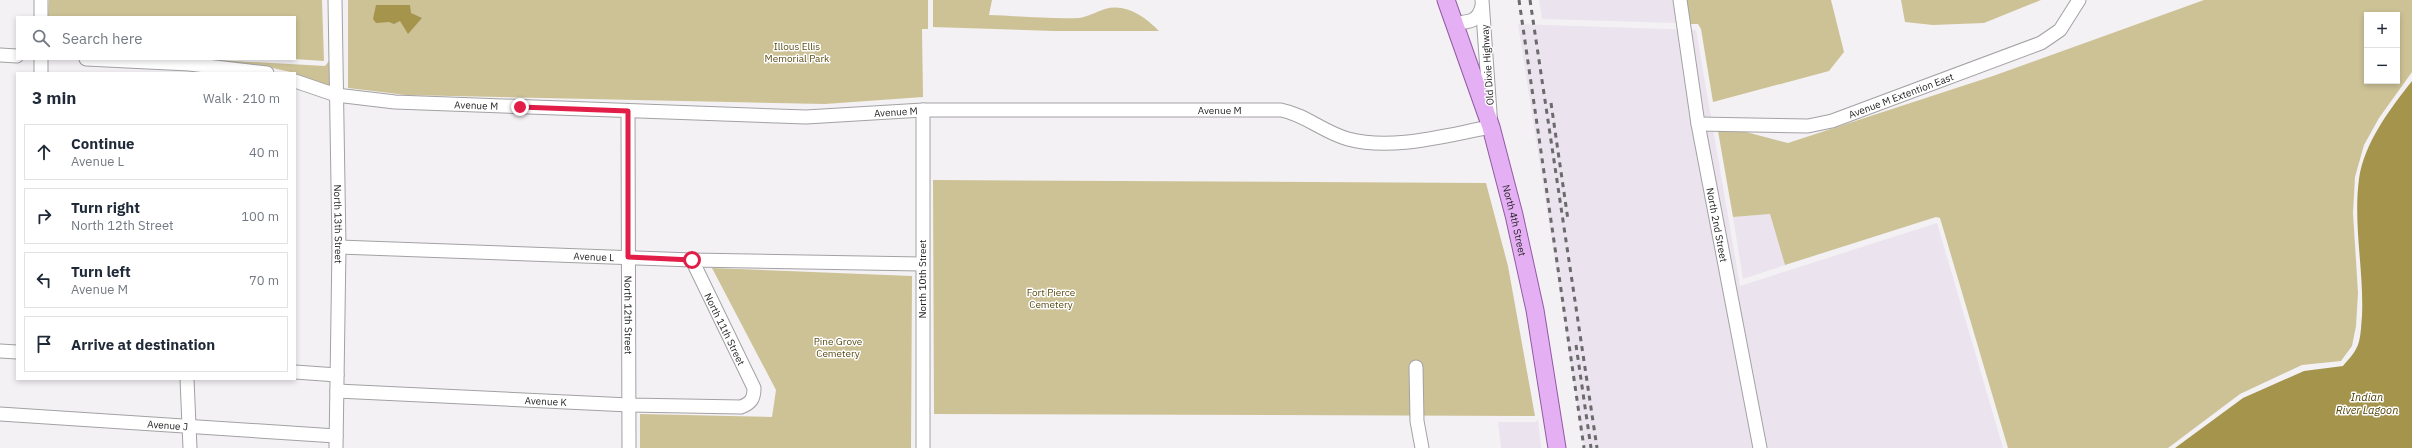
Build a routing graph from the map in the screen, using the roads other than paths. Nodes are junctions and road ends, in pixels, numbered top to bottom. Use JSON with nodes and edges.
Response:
{"nodes":[{"id":1,"x":41,"y":0,"type":"edge"},
{"id":2,"x":335,"y":0,"type":"edge"},
{"id":3,"x":1446,"y":0,"type":"edge"},
{"id":4,"x":1680,"y":0,"type":"edge"},
{"id":5,"x":2079,"y":0,"type":"edge"},
{"id":6,"x":1482,"y":2,"type":"edge"},
{"id":7,"x":41,"y":16,"type":"edge"},
{"id":8,"x":1454,"y":23,"type":"junction"},
{"id":9,"x":0,"y":55,"type":"edge"},
{"id":10,"x":16,"y":56,"type":"edge"},
{"id":11,"x":41,"y":60,"type":"edge"},
{"id":12,"x":97,"y":60,"type":"edge"},
{"id":13,"x":189,"y":68,"type":"edge"},
{"id":14,"x":41,"y":72,"type":"edge"},
{"id":15,"x":251,"y":72,"type":"edge"},
{"id":16,"x":296,"y":81,"type":"edge"},
{"id":17,"x":336,"y":95,"type":"junction"},
{"id":18,"x":923,"y":110,"type":"junction"},
{"id":19,"x":628,"y":111,"type":"junction"},
{"id":20,"x":1698,"y":124,"type":"junction"},
{"id":21,"x":1491,"y":127,"type":"junction"},
{"id":22,"x":339,"y":247,"type":"junction"},
{"id":23,"x":628,"y":257,"type":"junction"},
{"id":24,"x":692,"y":260,"type":"junction"},
{"id":25,"x":921,"y":264,"type":"junction"},
{"id":26,"x":0,"y":351,"type":"edge"},
{"id":27,"x":16,"y":352,"type":"edge"},
{"id":28,"x":1416,"y":367,"type":"dead end"},
{"id":29,"x":296,"y":372,"type":"edge"},
{"id":30,"x":337,"y":375,"type":"junction"},
{"id":31,"x":187,"y":380,"type":"edge"},
{"id":32,"x":337,"y":391,"type":"junction"},
{"id":33,"x":752,"y":400,"type":"joint"},
{"id":34,"x":629,"y":405,"type":"junction"},
{"id":35,"x":0,"y":414,"type":"edge"},
{"id":36,"x":189,"y":426,"type":"junction"},
{"id":37,"x":336,"y":442,"type":"edge"},
{"id":38,"x":190,"y":448,"type":"edge"},
{"id":39,"x":629,"y":448,"type":"edge"},
{"id":40,"x":923,"y":448,"type":"edge"},
{"id":41,"x":1422,"y":448,"type":"edge"},
{"id":42,"x":1557,"y":448,"type":"edge"},
{"id":43,"x":1760,"y":448,"type":"edge"}],
"edges":[{"from":1,"to":7,"type":"street"},
{"from":2,"to":17,"type":"street","name":"North 13th Street"},
{"from":3,"to":8,"type":"main road","name":"North 4th Street"},
{"from":4,"to":20,"type":"street","name":"North 2nd Street"},
{"from":5,"to":20,"type":"street","name":"Avenue M Extention East"},
{"from":6,"to":8,"type":"street","name":"Old Dixie Highway"},
{"from":6,"to":21,"type":"street","name":"Old Dixie Highway"},
{"from":8,"to":21,"type":"main road","name":"North 4th Street"},
{"from":9,"to":10,"type":"street"},
{"from":11,"to":14,"type":"street"},
{"from":12,"to":13,"type":"street"},
{"from":13,"to":15,"type":"street"},
{"from":16,"to":17,"type":"street","name":"Avenue M"},
{"from":17,"to":19,"type":"street","name":"Avenue M"},
{"from":17,"to":22,"type":"street","name":"North 13th Street"},
{"from":18,"to":19,"type":"street","name":"Avenue M"},
{"from":18,"to":21,"type":"street","name":"Avenue M"},
{"from":18,"to":25,"type":"street","name":"North 10th Street"},
{"from":19,"to":23,"type":"street","name":"North 12th Street"},
{"from":20,"to":43,"type":"street","name":"North 2nd Street"},
{"from":21,"to":42,"type":"main road","name":"North 4th Street"},
{"from":22,"to":23,"type":"street","name":"Avenue L"},
{"from":22,"to":30,"type":"street","name":"North 13th Street"},
{"from":23,"to":24,"type":"street","name":"Avenue L"},
{"from":23,"to":34,"type":"street","name":"North 12th Street"},
{"from":24,"to":25,"type":"street","name":"Avenue L"},
{"from":24,"to":33,"type":"street","name":"North 11th Street"},
{"from":25,"to":40,"type":"street","name":"North 10th Street"},
{"from":26,"to":27,"type":"street"},
{"from":28,"to":41,"type":"street"},
{"from":29,"to":30,"type":"street"},
{"from":30,"to":32,"type":"street","name":"North 13th Street"},
{"from":31,"to":36,"type":"street"},
{"from":32,"to":34,"type":"street","name":"Avenue K"},
{"from":32,"to":37,"type":"street","name":"North 13th Street"},
{"from":33,"to":34,"type":"street","name":"Avenue K"},
{"from":34,"to":39,"type":"street","name":"North 12th Street"},
{"from":35,"to":36,"type":"street","name":"Avenue J"},
{"from":36,"to":37,"type":"street","name":"Avenue J"},
{"from":36,"to":38,"type":"street"}]}
